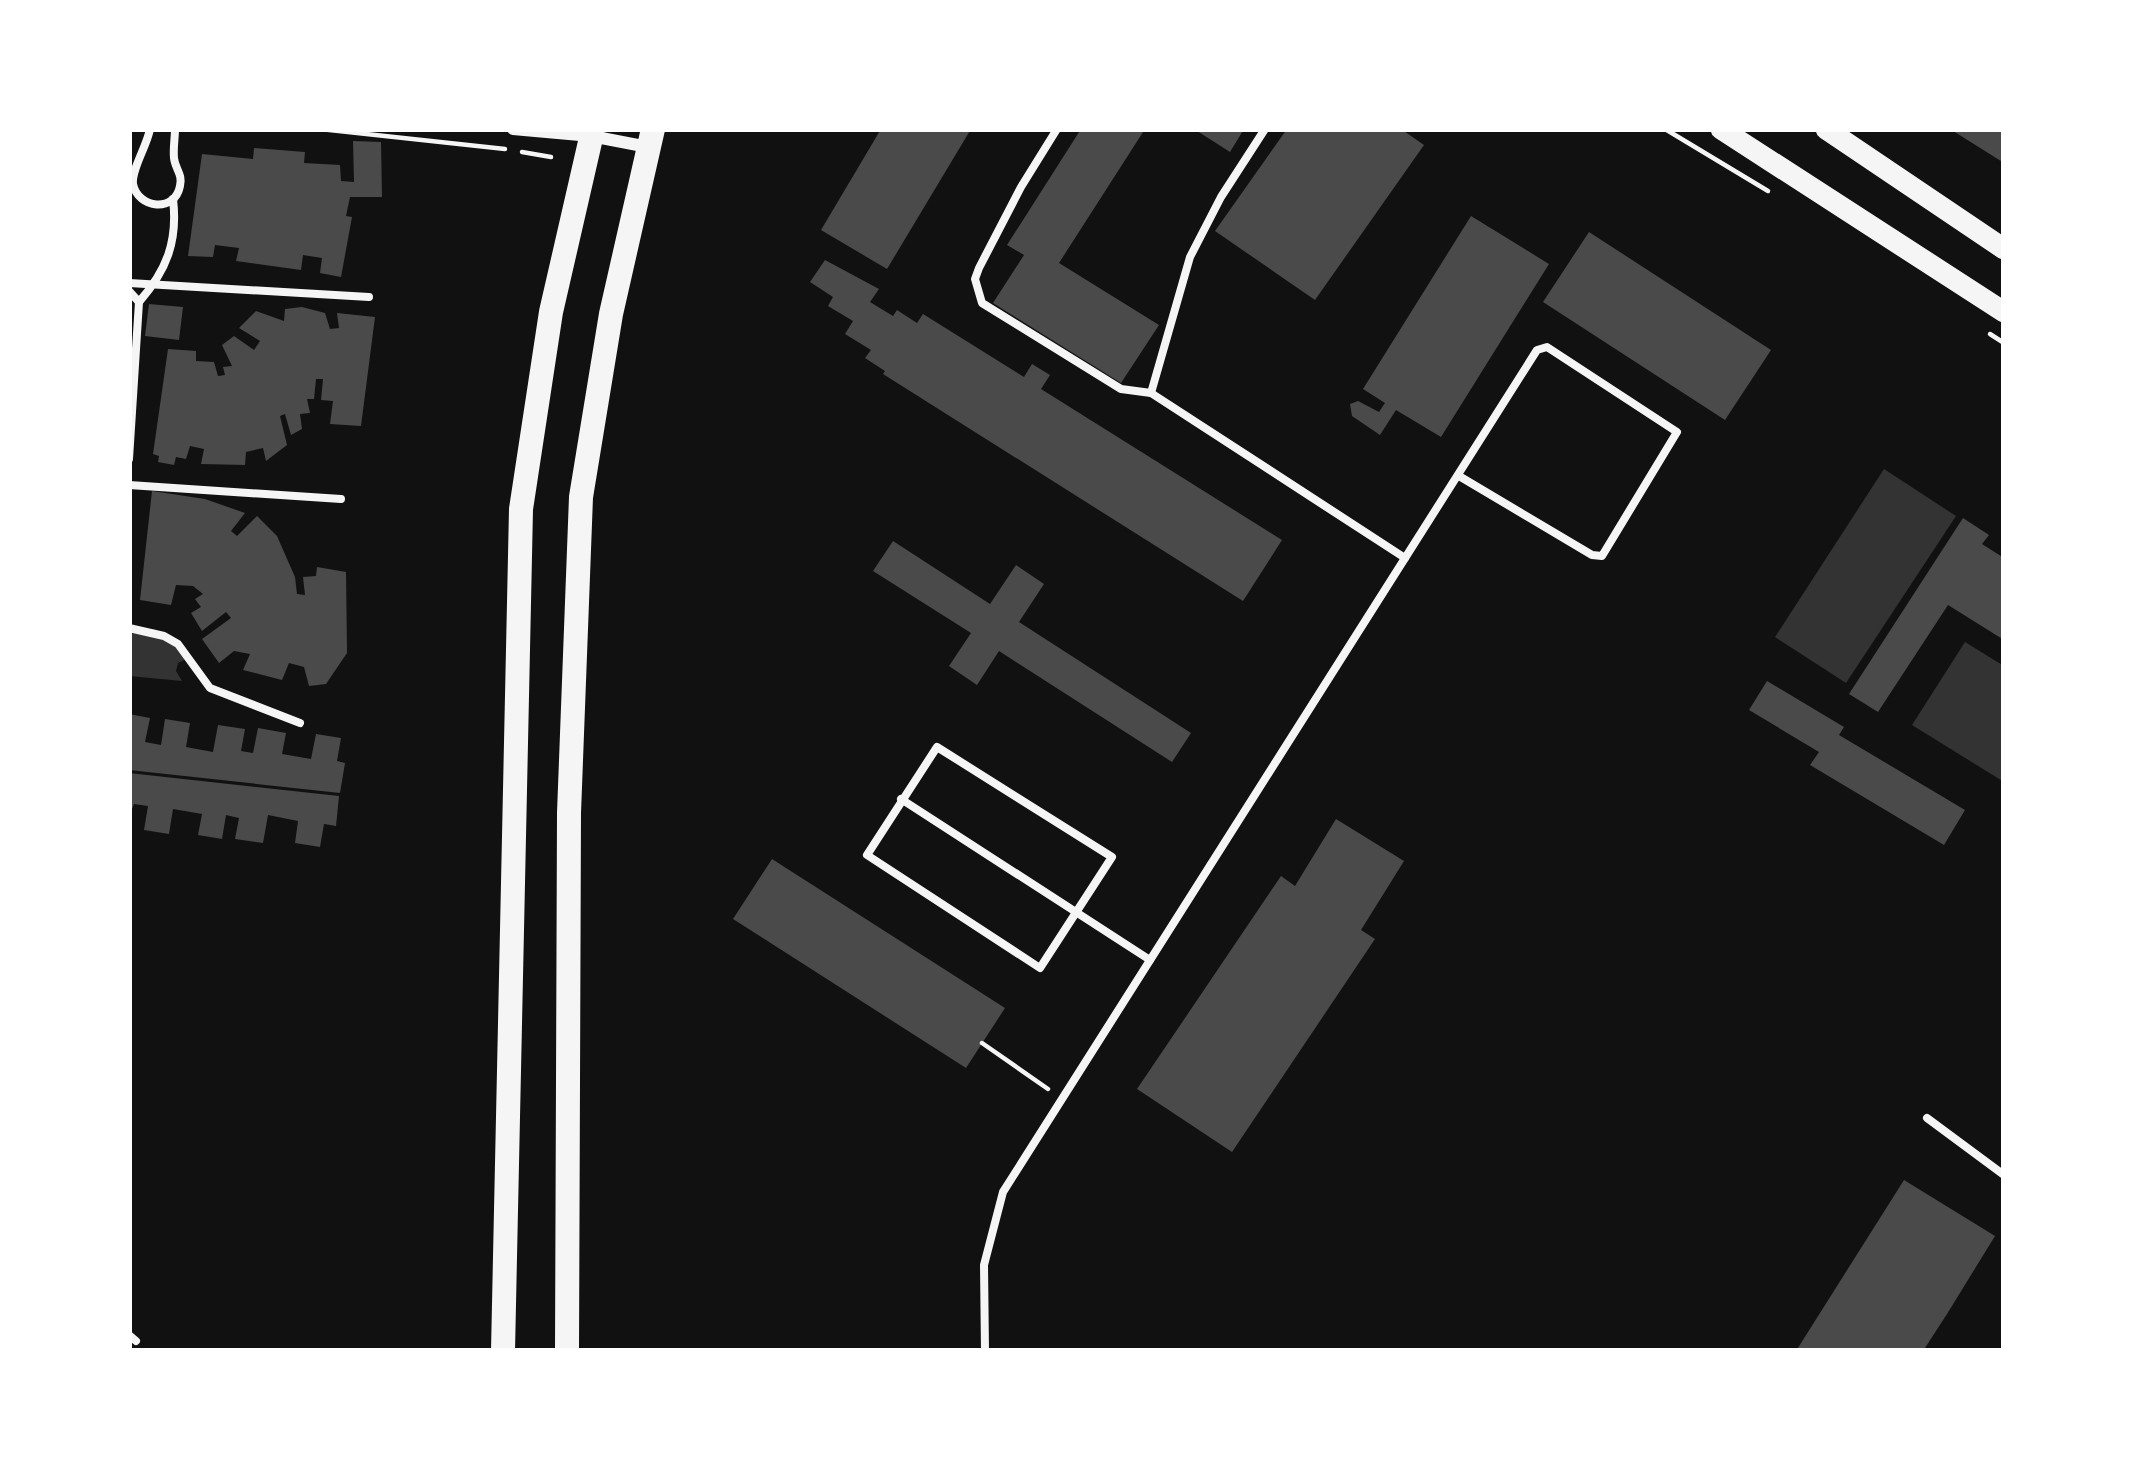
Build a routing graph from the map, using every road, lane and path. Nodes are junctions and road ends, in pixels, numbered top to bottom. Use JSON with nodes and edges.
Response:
{"nodes":[{"id":1,"x":150,"y":129,"type":"edge"},
{"id":2,"x":176,"y":129,"type":"edge"},
{"id":3,"x":320,"y":129,"type":"edge"},
{"id":4,"x":513,"y":129,"type":"edge"},
{"id":5,"x":1057,"y":129,"type":"edge"},
{"id":6,"x":1265,"y":129,"type":"edge"},
{"id":7,"x":1721,"y":129,"type":"edge"},
{"id":8,"x":1826,"y":129,"type":"edge"},
{"id":9,"x":592,"y":133,"type":"edge"},
{"id":10,"x":651,"y":138,"type":"edge"},
{"id":11,"x":550,"y":158,"type":"dead end"},
{"id":12,"x":139,"y":197,"type":"junction"},
{"id":13,"x":173,"y":199,"type":"junction"},
{"id":14,"x":129,"y":207,"type":"edge"},
{"id":15,"x":2004,"y":249,"type":"edge"},
{"id":16,"x":155,"y":284,"type":"junction"},
{"id":17,"x":129,"y":287,"type":"edge"},
{"id":18,"x":369,"y":297,"type":"dead end"},
{"id":19,"x":140,"y":302,"type":"junction"},
{"id":20,"x":2004,"y":312,"type":"edge"},
{"id":21,"x":1151,"y":393,"type":"junction"},
{"id":22,"x":129,"y":459,"type":"edge"},
{"id":23,"x":1459,"y":476,"type":"junction"},
{"id":24,"x":129,"y":485,"type":"edge"},
{"id":25,"x":341,"y":499,"type":"dead end"},
{"id":26,"x":1405,"y":558,"type":"junction"},
{"id":27,"x":129,"y":628,"type":"edge"},
{"id":28,"x":300,"y":723,"type":"dead end"},
{"id":29,"x":901,"y":800,"type":"junction"},
{"id":30,"x":1077,"y":912,"type":"junction"},
{"id":31,"x":1150,"y":960,"type":"junction"},
{"id":32,"x":982,"y":1043,"type":"dead end"},
{"id":33,"x":1062,"y":1099,"type":"junction"},
{"id":34,"x":1927,"y":1118,"type":"dead end"},
{"id":35,"x":2004,"y":1175,"type":"edge"},
{"id":36,"x":503,"y":1351,"type":"edge"},
{"id":37,"x":567,"y":1351,"type":"edge"},
{"id":38,"x":985,"y":1351,"type":"edge"}],
"edges":[{"from":1,"to":12,"type":"lane"},
{"from":2,"to":13,"type":"lane"},
{"from":3,"to":11,"type":"path"},
{"from":4,"to":9,"type":"street"},
{"from":5,"to":21,"type":"lane"},
{"from":6,"to":21,"type":"lane"},
{"from":7,"to":20,"type":"main road"},
{"from":8,"to":15,"type":"main road"},
{"from":9,"to":10,"type":"street"},
{"from":9,"to":36,"type":"main road"},
{"from":10,"to":37,"type":"main road"},
{"from":12,"to":13,"type":"lane"},
{"from":12,"to":14,"type":"lane"},
{"from":13,"to":16,"type":"lane"},
{"from":16,"to":17,"type":"lane"},
{"from":16,"to":18,"type":"lane"},
{"from":16,"to":19,"type":"lane"},
{"from":17,"to":19,"type":"lane"},
{"from":19,"to":22,"type":"lane"},
{"from":21,"to":26,"type":"lane"},
{"from":23,"to":23,"type":"lane"},
{"from":23,"to":26,"type":"lane"},
{"from":24,"to":25,"type":"lane"},
{"from":26,"to":31,"type":"lane"},
{"from":27,"to":28,"type":"lane"},
{"from":29,"to":30,"type":"lane"},
{"from":29,"to":30,"type":"lane"},
{"from":29,"to":30,"type":"lane"},
{"from":30,"to":31,"type":"lane"},
{"from":31,"to":33,"type":"lane"},
{"from":32,"to":33,"type":"path"},
{"from":33,"to":38,"type":"lane"},
{"from":34,"to":35,"type":"lane"}]}
